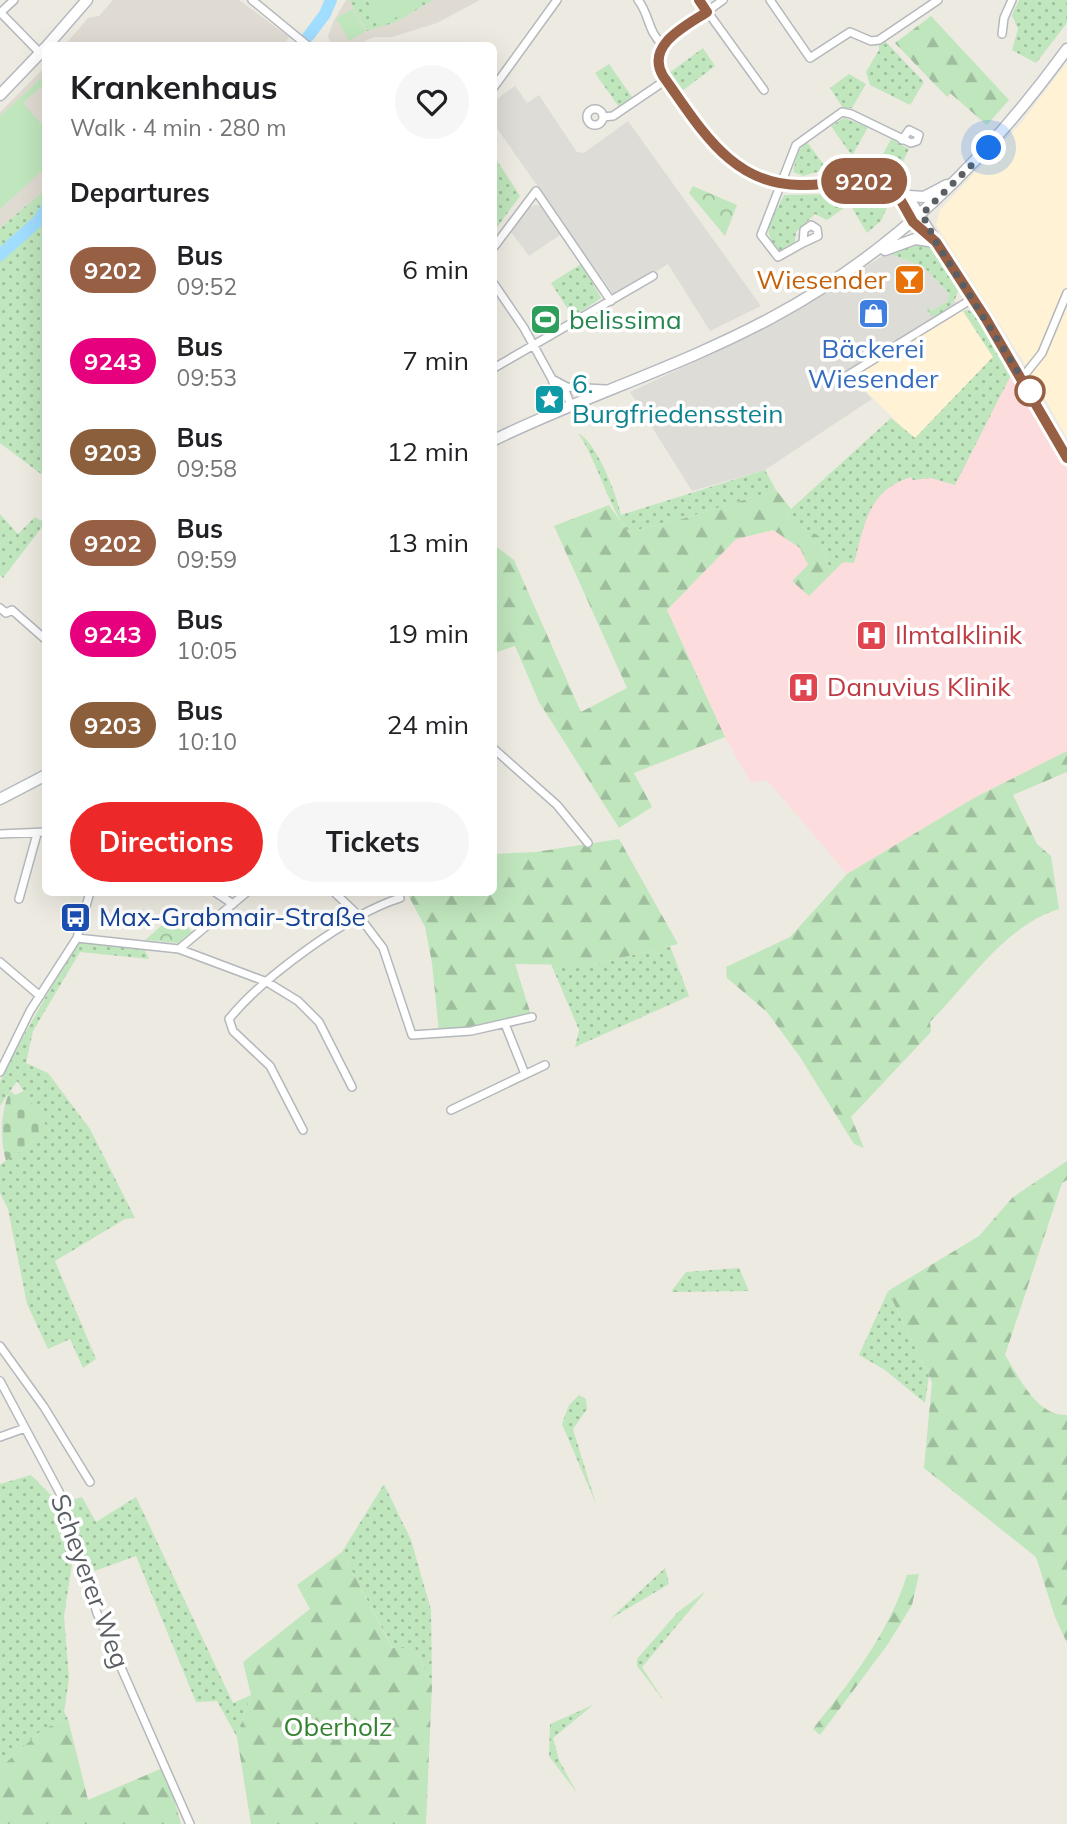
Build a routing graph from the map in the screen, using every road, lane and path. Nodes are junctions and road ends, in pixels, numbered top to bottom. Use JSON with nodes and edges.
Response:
{"nodes":[{"id":1,"x":15,"y":0,"type":"edge"},
{"id":2,"x":87,"y":0,"type":"edge"},
{"id":3,"x":252,"y":0,"type":"edge"},
{"id":4,"x":556,"y":0,"type":"edge"},
{"id":5,"x":638,"y":0,"type":"edge"},
{"id":6,"x":699,"y":0,"type":"edge"},
{"id":7,"x":723,"y":0,"type":"edge"},
{"id":8,"x":770,"y":0,"type":"edge"},
{"id":9,"x":938,"y":0,"type":"edge"},
{"id":10,"x":1012,"y":0,"type":"edge"},
{"id":11,"x":0,"y":12,"type":"edge"},
{"id":12,"x":707,"y":12,"type":"junction"},
{"id":13,"x":1002,"y":34,"type":"dead end"},
{"id":14,"x":49,"y":42,"type":"edge"},
{"id":15,"x":303,"y":42,"type":"edge"},
{"id":16,"x":663,"y":45,"type":"junction"},
{"id":17,"x":42,"y":46,"type":"edge"},
{"id":18,"x":1067,"y":49,"type":"edge"},
{"id":19,"x":42,"y":50,"type":"edge"},
{"id":20,"x":666,"y":79,"type":"junction"},
{"id":21,"x":497,"y":83,"type":"edge"},
{"id":22,"x":764,"y":90,"type":"dead end"},
{"id":23,"x":0,"y":95,"type":"edge"},
{"id":24,"x":603,"y":117,"type":"dead end"},
{"id":25,"x":902,"y":140,"type":"dead end"},
{"id":26,"x":962,"y":176,"type":"junction"},
{"id":27,"x":782,"y":184,"type":"junction"},
{"id":28,"x":895,"y":190,"type":"junction"},
{"id":29,"x":909,"y":196,"type":"junction"},
{"id":30,"x":922,"y":214,"type":"junction"},
{"id":31,"x":913,"y":222,"type":"junction"},
{"id":32,"x":936,"y":242,"type":"junction"},
{"id":33,"x":497,"y":243,"type":"edge"},
{"id":34,"x":803,"y":243,"type":"dead end"},
{"id":35,"x":875,"y":254,"type":"junction"},
{"id":36,"x":653,"y":276,"type":"dead end"},
{"id":37,"x":497,"y":289,"type":"edge"},
{"id":38,"x":1067,"y":293,"type":"edge"},
{"id":39,"x":972,"y":299,"type":"junction"},
{"id":40,"x":611,"y":301,"type":"junction"},
{"id":41,"x":534,"y":346,"type":"junction"},
{"id":42,"x":497,"y":366,"type":"edge"},
{"id":43,"x":845,"y":377,"type":"dead end"},
{"id":44,"x":1023,"y":378,"type":"junction"},
{"id":45,"x":552,"y":379,"type":"junction"},
{"id":46,"x":563,"y":386,"type":"junction"},
{"id":47,"x":608,"y":389,"type":"junction"},
{"id":48,"x":566,"y":407,"type":"junction"},
{"id":49,"x":497,"y":439,"type":"edge"},
{"id":50,"x":1067,"y":458,"type":"edge"},
{"id":51,"x":0,"y":608,"type":"edge"},
{"id":52,"x":42,"y":637,"type":"edge"},
{"id":53,"x":497,"y":752,"type":"edge"},
{"id":54,"x":42,"y":777,"type":"edge"},
{"id":55,"x":0,"y":799,"type":"edge"},
{"id":56,"x":41,"y":833,"type":"edge"},
{"id":57,"x":0,"y":834,"type":"edge"},
{"id":58,"x":588,"y":843,"type":"dead end"},
{"id":59,"x":89,"y":896,"type":"edge"},
{"id":60,"x":221,"y":896,"type":"edge"},
{"id":61,"x":242,"y":896,"type":"edge"},
{"id":62,"x":338,"y":896,"type":"edge"},
{"id":63,"x":400,"y":898,"type":"dead end"},
{"id":64,"x":19,"y":899,"type":"dead end"},
{"id":65,"x":233,"y":904,"type":"junction"},
{"id":66,"x":358,"y":915,"type":"junction"},
{"id":67,"x":77,"y":938,"type":"junction"},
{"id":68,"x":179,"y":949,"type":"junction"},
{"id":69,"x":0,"y":962,"type":"edge"},
{"id":70,"x":267,"y":982,"type":"junction"},
{"id":71,"x":40,"y":996,"type":"junction"},
{"id":72,"x":532,"y":1017,"type":"dead end"},
{"id":73,"x":505,"y":1024,"type":"junction"},
{"id":74,"x":0,"y":1047,"type":"edge"},
{"id":75,"x":10,"y":1050,"type":"junction"},
{"id":76,"x":545,"y":1065,"type":"dead end"},
{"id":77,"x":0,"y":1072,"type":"edge"},
{"id":78,"x":526,"y":1074,"type":"junction"},
{"id":79,"x":352,"y":1087,"type":"dead end"},
{"id":80,"x":451,"y":1110,"type":"dead end"},
{"id":81,"x":303,"y":1130,"type":"dead end"},
{"id":82,"x":0,"y":1346,"type":"edge"},
{"id":83,"x":0,"y":1381,"type":"edge"},
{"id":84,"x":25,"y":1428,"type":"junction"},
{"id":85,"x":0,"y":1437,"type":"edge"},
{"id":86,"x":90,"y":1482,"type":"dead end"},
{"id":87,"x":190,"y":1824,"type":"edge"}],
"edges":[{"from":1,"to":11,"type":"street"},
{"from":2,"to":14,"type":"main road"},
{"from":3,"to":15,"type":"street"},
{"from":4,"to":21,"type":"street"},
{"from":5,"to":16,"type":"street"},
{"from":6,"to":12,"type":"street"},
{"from":7,"to":12,"type":"street"},
{"from":8,"to":9,"type":"street"},
{"from":10,"to":13,"type":"street"},
{"from":11,"to":17,"type":"street"},
{"from":12,"to":16,"type":"street"},
{"from":12,"to":22,"type":"street"},
{"from":16,"to":20,"type":"street"},
{"from":18,"to":26,"type":"main road"},
{"from":19,"to":23,"type":"main road"},
{"from":20,"to":24,"type":"street"},
{"from":20,"to":27,"type":"street"},
{"from":25,"to":27,"type":"street"},
{"from":26,"to":29,"type":"main road"},
{"from":26,"to":30,"type":"main road"},
{"from":27,"to":28,"type":"street"},
{"from":27,"to":34,"type":"street"},
{"from":28,"to":29,"type":"street"},
{"from":28,"to":31,"type":"street"},
{"from":29,"to":30,"type":"street"},
{"from":30,"to":31,"type":"main road"},
{"from":30,"to":32,"type":"street"},
{"from":31,"to":32,"type":"street"},
{"from":31,"to":35,"type":"main road"},
{"from":32,"to":35,"type":"main road"},
{"from":32,"to":39,"type":"street"},
{"from":33,"to":40,"type":"street"},
{"from":35,"to":47,"type":"main road"},
{"from":36,"to":40,"type":"street"},
{"from":37,"to":41,"type":"street"},
{"from":38,"to":44,"type":"street"},
{"from":39,"to":43,"type":"street"},
{"from":39,"to":44,"type":"street"},
{"from":40,"to":41,"type":"street"},
{"from":41,"to":42,"type":"street"},
{"from":41,"to":45,"type":"street"},
{"from":44,"to":50,"type":"street"},
{"from":45,"to":46,"type":"street"},
{"from":45,"to":48,"type":"street"},
{"from":46,"to":47,"type":"street"},
{"from":46,"to":48,"type":"street"},
{"from":47,"to":48,"type":"main road"},
{"from":48,"to":49,"type":"main road"},
{"from":51,"to":52,"type":"street"},
{"from":53,"to":58,"type":"street"},
{"from":54,"to":55,"type":"main road"},
{"from":56,"to":57,"type":"street"},
{"from":56,"to":64,"type":"street"},
{"from":59,"to":67,"type":"street"},
{"from":60,"to":65,"type":"street"},
{"from":61,"to":65,"type":"street"},
{"from":62,"to":66,"type":"street"},
{"from":63,"to":66,"type":"street"},
{"from":65,"to":68,"type":"street"},
{"from":66,"to":70,"type":"street"},
{"from":66,"to":73,"type":"street"},
{"from":67,"to":68,"type":"street"},
{"from":67,"to":71,"type":"street"},
{"from":68,"to":70,"type":"street"},
{"from":69,"to":71,"type":"street"},
{"from":70,"to":79,"type":"street"},
{"from":70,"to":81,"type":"street"},
{"from":71,"to":75,"type":"street"},
{"from":72,"to":73,"type":"street"},
{"from":73,"to":78,"type":"street"},
{"from":74,"to":75,"type":"street"},
{"from":75,"to":77,"type":"street"},
{"from":76,"to":78,"type":"street"},
{"from":78,"to":80,"type":"street"},
{"from":82,"to":86,"type":"street"},
{"from":83,"to":84,"type":"street","name":"Scheyerer Weg"},
{"from":84,"to":85,"type":"street"},
{"from":84,"to":87,"type":"street","name":"Scheyerer Weg"}]}
